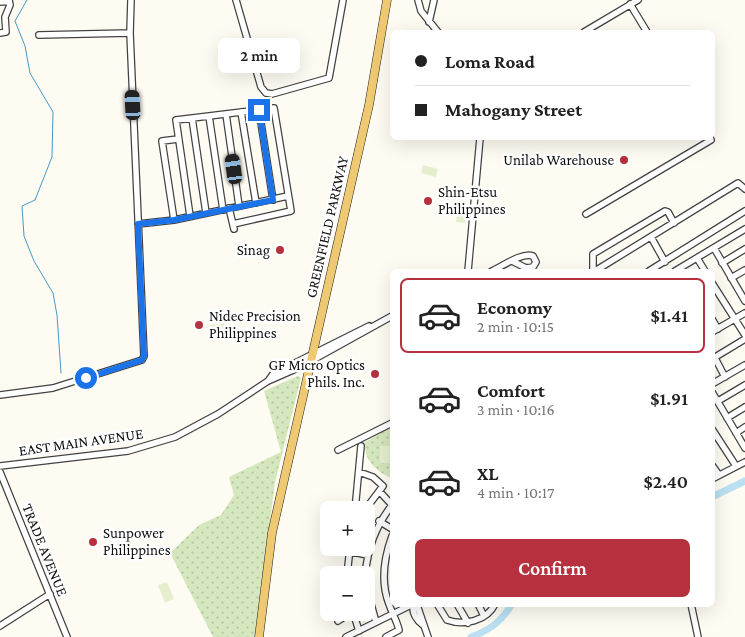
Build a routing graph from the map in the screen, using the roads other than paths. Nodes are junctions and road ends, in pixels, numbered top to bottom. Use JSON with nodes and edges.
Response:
{"nodes":[{"id":1,"x":9,"y":0,"type":"edge"},
{"id":2,"x":131,"y":0,"type":"edge"},
{"id":3,"x":236,"y":0,"type":"edge"},
{"id":4,"x":343,"y":0,"type":"edge"},
{"id":5,"x":388,"y":0,"type":"edge"},
{"id":6,"x":418,"y":0,"type":"edge"},
{"id":7,"x":434,"y":0,"type":"edge"},
{"id":8,"x":638,"y":0,"type":"edge"},
{"id":9,"x":0,"y":2,"type":"edge"},
{"id":10,"x":630,"y":4,"type":"junction"},
{"id":11,"x":3,"y":18,"type":"edge"},
{"id":12,"x":429,"y":22,"type":"junction"},
{"id":13,"x":436,"y":30,"type":"edge"},
{"id":14,"x":587,"y":30,"type":"edge"},
{"id":15,"x":646,"y":30,"type":"edge"},
{"id":16,"x":3,"y":33,"type":"edge"},
{"id":17,"x":130,"y":33,"type":"junction"},
{"id":18,"x":39,"y":35,"type":"dead end"},
{"id":19,"x":259,"y":110,"type":"junction"},
{"id":20,"x":241,"y":112,"type":"junction"},
{"id":21,"x":226,"y":114,"type":"junction"},
{"id":22,"x":209,"y":116,"type":"junction"},
{"id":23,"x":192,"y":118,"type":"junction"},
{"id":24,"x":178,"y":139,"type":"junction"},
{"id":25,"x":480,"y":140,"type":"edge"},
{"id":26,"x":711,"y":140,"type":"edge"},
{"id":27,"x":745,"y":189,"type":"edge"},
{"id":28,"x":288,"y":196,"type":"junction"},
{"id":29,"x":273,"y":200,"type":"junction"},
{"id":30,"x":256,"y":203,"type":"junction"},
{"id":31,"x":239,"y":206,"type":"junction"},
{"id":32,"x":226,"y":209,"type":"junction"},
{"id":33,"x":745,"y":211,"type":"edge"},
{"id":34,"x":206,"y":213,"type":"junction"},
{"id":35,"x":586,"y":214,"type":"dead end"},
{"id":36,"x":190,"y":216,"type":"junction"},
{"id":37,"x":174,"y":220,"type":"junction"},
{"id":38,"x":674,"y":223,"type":"junction"},
{"id":39,"x":138,"y":224,"type":"junction"},
{"id":40,"x":745,"y":229,"type":"edge"},
{"id":41,"x":651,"y":236,"type":"junction"},
{"id":42,"x":714,"y":248,"type":"junction"},
{"id":43,"x":745,"y":250,"type":"edge"},
{"id":44,"x":697,"y":258,"type":"junction"},
{"id":45,"x":512,"y":261,"type":"dead end"},
{"id":46,"x":665,"y":262,"type":"junction"},
{"id":47,"x":722,"y":263,"type":"junction"},
{"id":48,"x":468,"y":269,"type":"edge"},
{"id":49,"x":496,"y":269,"type":"edge"},
{"id":50,"x":594,"y":269,"type":"edge"},
{"id":51,"x":597,"y":269,"type":"edge"},
{"id":52,"x":653,"y":269,"type":"edge"},
{"id":53,"x":683,"y":269,"type":"edge"},
{"id":54,"x":705,"y":269,"type":"edge"},
{"id":55,"x":745,"y":270,"type":"edge"},
{"id":56,"x":731,"y":278,"type":"junction"},
{"id":57,"x":715,"y":288,"type":"edge"},
{"id":58,"x":743,"y":293,"type":"edge"},
{"id":59,"x":745,"y":301,"type":"edge"},
{"id":60,"x":745,"y":313,"type":"edge"},
{"id":61,"x":390,"y":317,"type":"edge"},
{"id":62,"x":735,"y":319,"type":"junction"},
{"id":63,"x":715,"y":331,"type":"edge"},
{"id":64,"x":745,"y":335,"type":"edge"},
{"id":65,"x":745,"y":339,"type":"edge"},
{"id":66,"x":312,"y":358,"type":"junction"},
{"id":67,"x":715,"y":358,"type":"edge"},
{"id":68,"x":715,"y":361,"type":"edge"},
{"id":69,"x":745,"y":365,"type":"edge"},
{"id":70,"x":725,"y":377,"type":"junction"},
{"id":71,"x":715,"y":382,"type":"edge"},
{"id":72,"x":745,"y":385,"type":"edge"},
{"id":73,"x":0,"y":395,"type":"edge"},
{"id":74,"x":715,"y":396,"type":"edge"},
{"id":75,"x":718,"y":401,"type":"junction"},
{"id":76,"x":745,"y":407,"type":"edge"},
{"id":77,"x":727,"y":418,"type":"junction"},
{"id":78,"x":390,"y":424,"type":"edge"},
{"id":79,"x":745,"y":427,"type":"edge"},
{"id":80,"x":715,"y":433,"type":"edge"},
{"id":81,"x":736,"y":433,"type":"junction"},
{"id":82,"x":361,"y":446,"type":"dead end"},
{"id":83,"x":745,"y":448,"type":"edge"},
{"id":84,"x":338,"y":450,"type":"dead end"},
{"id":85,"x":745,"y":462,"type":"edge"},
{"id":86,"x":0,"y":466,"type":"edge"},
{"id":87,"x":736,"y":466,"type":"junction"},
{"id":88,"x":715,"y":469,"type":"edge"},
{"id":89,"x":0,"y":472,"type":"edge"},
{"id":90,"x":359,"y":472,"type":"junction"},
{"id":91,"x":719,"y":475,"type":"junction"},
{"id":92,"x":715,"y":477,"type":"edge"},
{"id":93,"x":380,"y":492,"type":"junction"},
{"id":94,"x":356,"y":501,"type":"edge"},
{"id":95,"x":372,"y":501,"type":"edge"},
{"id":96,"x":390,"y":502,"type":"edge"},
{"id":97,"x":390,"y":507,"type":"edge"},
{"id":98,"x":380,"y":521,"type":"junction"},
{"id":99,"x":390,"y":528,"type":"edge"},
{"id":100,"x":375,"y":534,"type":"edge"},
{"id":101,"x":390,"y":541,"type":"edge"},
{"id":102,"x":50,"y":594,"type":"junction"},
{"id":103,"x":390,"y":605,"type":"edge"},
{"id":104,"x":391,"y":607,"type":"edge"},
{"id":105,"x":407,"y":607,"type":"edge"},
{"id":106,"x":414,"y":607,"type":"edge"},
{"id":107,"x":439,"y":607,"type":"edge"},
{"id":108,"x":459,"y":607,"type":"edge"},
{"id":109,"x":480,"y":607,"type":"edge"},
{"id":110,"x":494,"y":607,"type":"edge"},
{"id":111,"x":692,"y":607,"type":"edge"},
{"id":112,"x":393,"y":614,"type":"junction"},
{"id":113,"x":484,"y":616,"type":"junction"},
{"id":114,"x":375,"y":618,"type":"edge"},
{"id":115,"x":356,"y":621,"type":"edge"},
{"id":116,"x":376,"y":622,"type":"junction"},
{"id":117,"x":468,"y":623,"type":"junction"},
{"id":118,"x":0,"y":626,"type":"edge"},
{"id":119,"x":359,"y":631,"type":"junction"},
{"id":120,"x":67,"y":637,"type":"edge"},
{"id":121,"x":259,"y":637,"type":"edge"},
{"id":122,"x":346,"y":637,"type":"edge"},
{"id":123,"x":386,"y":637,"type":"edge"},
{"id":124,"x":428,"y":637,"type":"edge"},
{"id":125,"x":698,"y":637,"type":"edge"}],
"edges":[{"from":1,"to":9,"type":"street"},
{"from":1,"to":11,"type":"street"},
{"from":2,"to":17,"type":"street"},
{"from":3,"to":4,"type":"street"},
{"from":5,"to":66,"type":"main road","name":"GREENFIELD PARKWAY"},
{"from":6,"to":12,"type":"street"},
{"from":7,"to":12,"type":"street"},
{"from":8,"to":10,"type":"street"},
{"from":10,"to":14,"type":"street"},
{"from":10,"to":15,"type":"street"},
{"from":11,"to":16,"type":"street"},
{"from":12,"to":13,"type":"street"},
{"from":17,"to":18,"type":"street"},
{"from":17,"to":39,"type":"street"},
{"from":19,"to":20,"type":"street"},
{"from":19,"to":28,"type":"street"},
{"from":19,"to":29,"type":"street"},
{"from":20,"to":21,"type":"street"},
{"from":20,"to":30,"type":"street"},
{"from":21,"to":22,"type":"street"},
{"from":21,"to":31,"type":"street"},
{"from":22,"to":23,"type":"street"},
{"from":22,"to":32,"type":"street"},
{"from":23,"to":24,"type":"street"},
{"from":23,"to":34,"type":"street"},
{"from":24,"to":36,"type":"street"},
{"from":24,"to":37,"type":"street"},
{"from":25,"to":48,"type":"street"},
{"from":26,"to":35,"type":"street"},
{"from":27,"to":38,"type":"street"},
{"from":28,"to":29,"type":"street"},
{"from":28,"to":32,"type":"street"},
{"from":29,"to":30,"type":"street"},
{"from":30,"to":31,"type":"street"},
{"from":31,"to":32,"type":"street"},
{"from":32,"to":34,"type":"street"},
{"from":33,"to":46,"type":"street"},
{"from":34,"to":36,"type":"street"},
{"from":36,"to":37,"type":"street"},
{"from":37,"to":39,"type":"street"},
{"from":38,"to":41,"type":"street"},
{"from":38,"to":50,"type":"street"},
{"from":39,"to":73,"type":"street"},
{"from":40,"to":42,"type":"street"},
{"from":41,"to":46,"type":"street"},
{"from":41,"to":51,"type":"street"},
{"from":42,"to":44,"type":"street"},
{"from":42,"to":47,"type":"street"},
{"from":43,"to":47,"type":"street"},
{"from":44,"to":53,"type":"street"},
{"from":44,"to":54,"type":"street"},
{"from":45,"to":49,"type":"street"},
{"from":46,"to":52,"type":"street"},
{"from":47,"to":56,"type":"street"},
{"from":55,"to":56,"type":"street"},
{"from":56,"to":58,"type":"street"},
{"from":57,"to":62,"type":"street"},
{"from":58,"to":59,"type":"street"},
{"from":60,"to":62,"type":"street"},
{"from":61,"to":66,"type":"street","name":"EAST MAIN AVENUE"},
{"from":62,"to":63,"type":"street"},
{"from":62,"to":64,"type":"street"},
{"from":65,"to":67,"type":"street"},
{"from":66,"to":86,"type":"street","name":"EAST MAIN AVENUE"},
{"from":66,"to":121,"type":"main road","name":"GREENFIELD PARKWAY"},
{"from":68,"to":70,"type":"street"},
{"from":69,"to":70,"type":"street"},
{"from":70,"to":71,"type":"street"},
{"from":72,"to":75,"type":"street"},
{"from":74,"to":75,"type":"street"},
{"from":75,"to":77,"type":"street"},
{"from":76,"to":77,"type":"street"},
{"from":77,"to":81,"type":"street"},
{"from":78,"to":84,"type":"street"},
{"from":79,"to":81,"type":"street"},
{"from":80,"to":87,"type":"street"},
{"from":81,"to":83,"type":"street"},
{"from":82,"to":90,"type":"street"},
{"from":85,"to":87,"type":"street"},
{"from":87,"to":91,"type":"street"},
{"from":88,"to":91,"type":"street"},
{"from":89,"to":102,"type":"street","name":"TRADE AVENUE"},
{"from":90,"to":93,"type":"street"},
{"from":90,"to":94,"type":"street"},
{"from":91,"to":92,"type":"street"},
{"from":93,"to":95,"type":"street"},
{"from":93,"to":96,"type":"street"},
{"from":97,"to":98,"type":"street"},
{"from":98,"to":99,"type":"street"},
{"from":98,"to":100,"type":"street"},
{"from":101,"to":103,"type":"street"},
{"from":102,"to":118,"type":"street"},
{"from":102,"to":120,"type":"street","name":"TRADE AVENUE"},
{"from":104,"to":112,"type":"street"},
{"from":105,"to":112,"type":"street"},
{"from":106,"to":124,"type":"street"},
{"from":107,"to":117,"type":"street"},
{"from":108,"to":117,"type":"street"},
{"from":109,"to":113,"type":"street"},
{"from":110,"to":113,"type":"street"},
{"from":111,"to":125,"type":"street"},
{"from":112,"to":116,"type":"street"},
{"from":112,"to":123,"type":"street"},
{"from":113,"to":117,"type":"street"},
{"from":114,"to":116,"type":"street"},
{"from":115,"to":119,"type":"street"},
{"from":116,"to":119,"type":"street"},
{"from":119,"to":122,"type":"street"}]}
